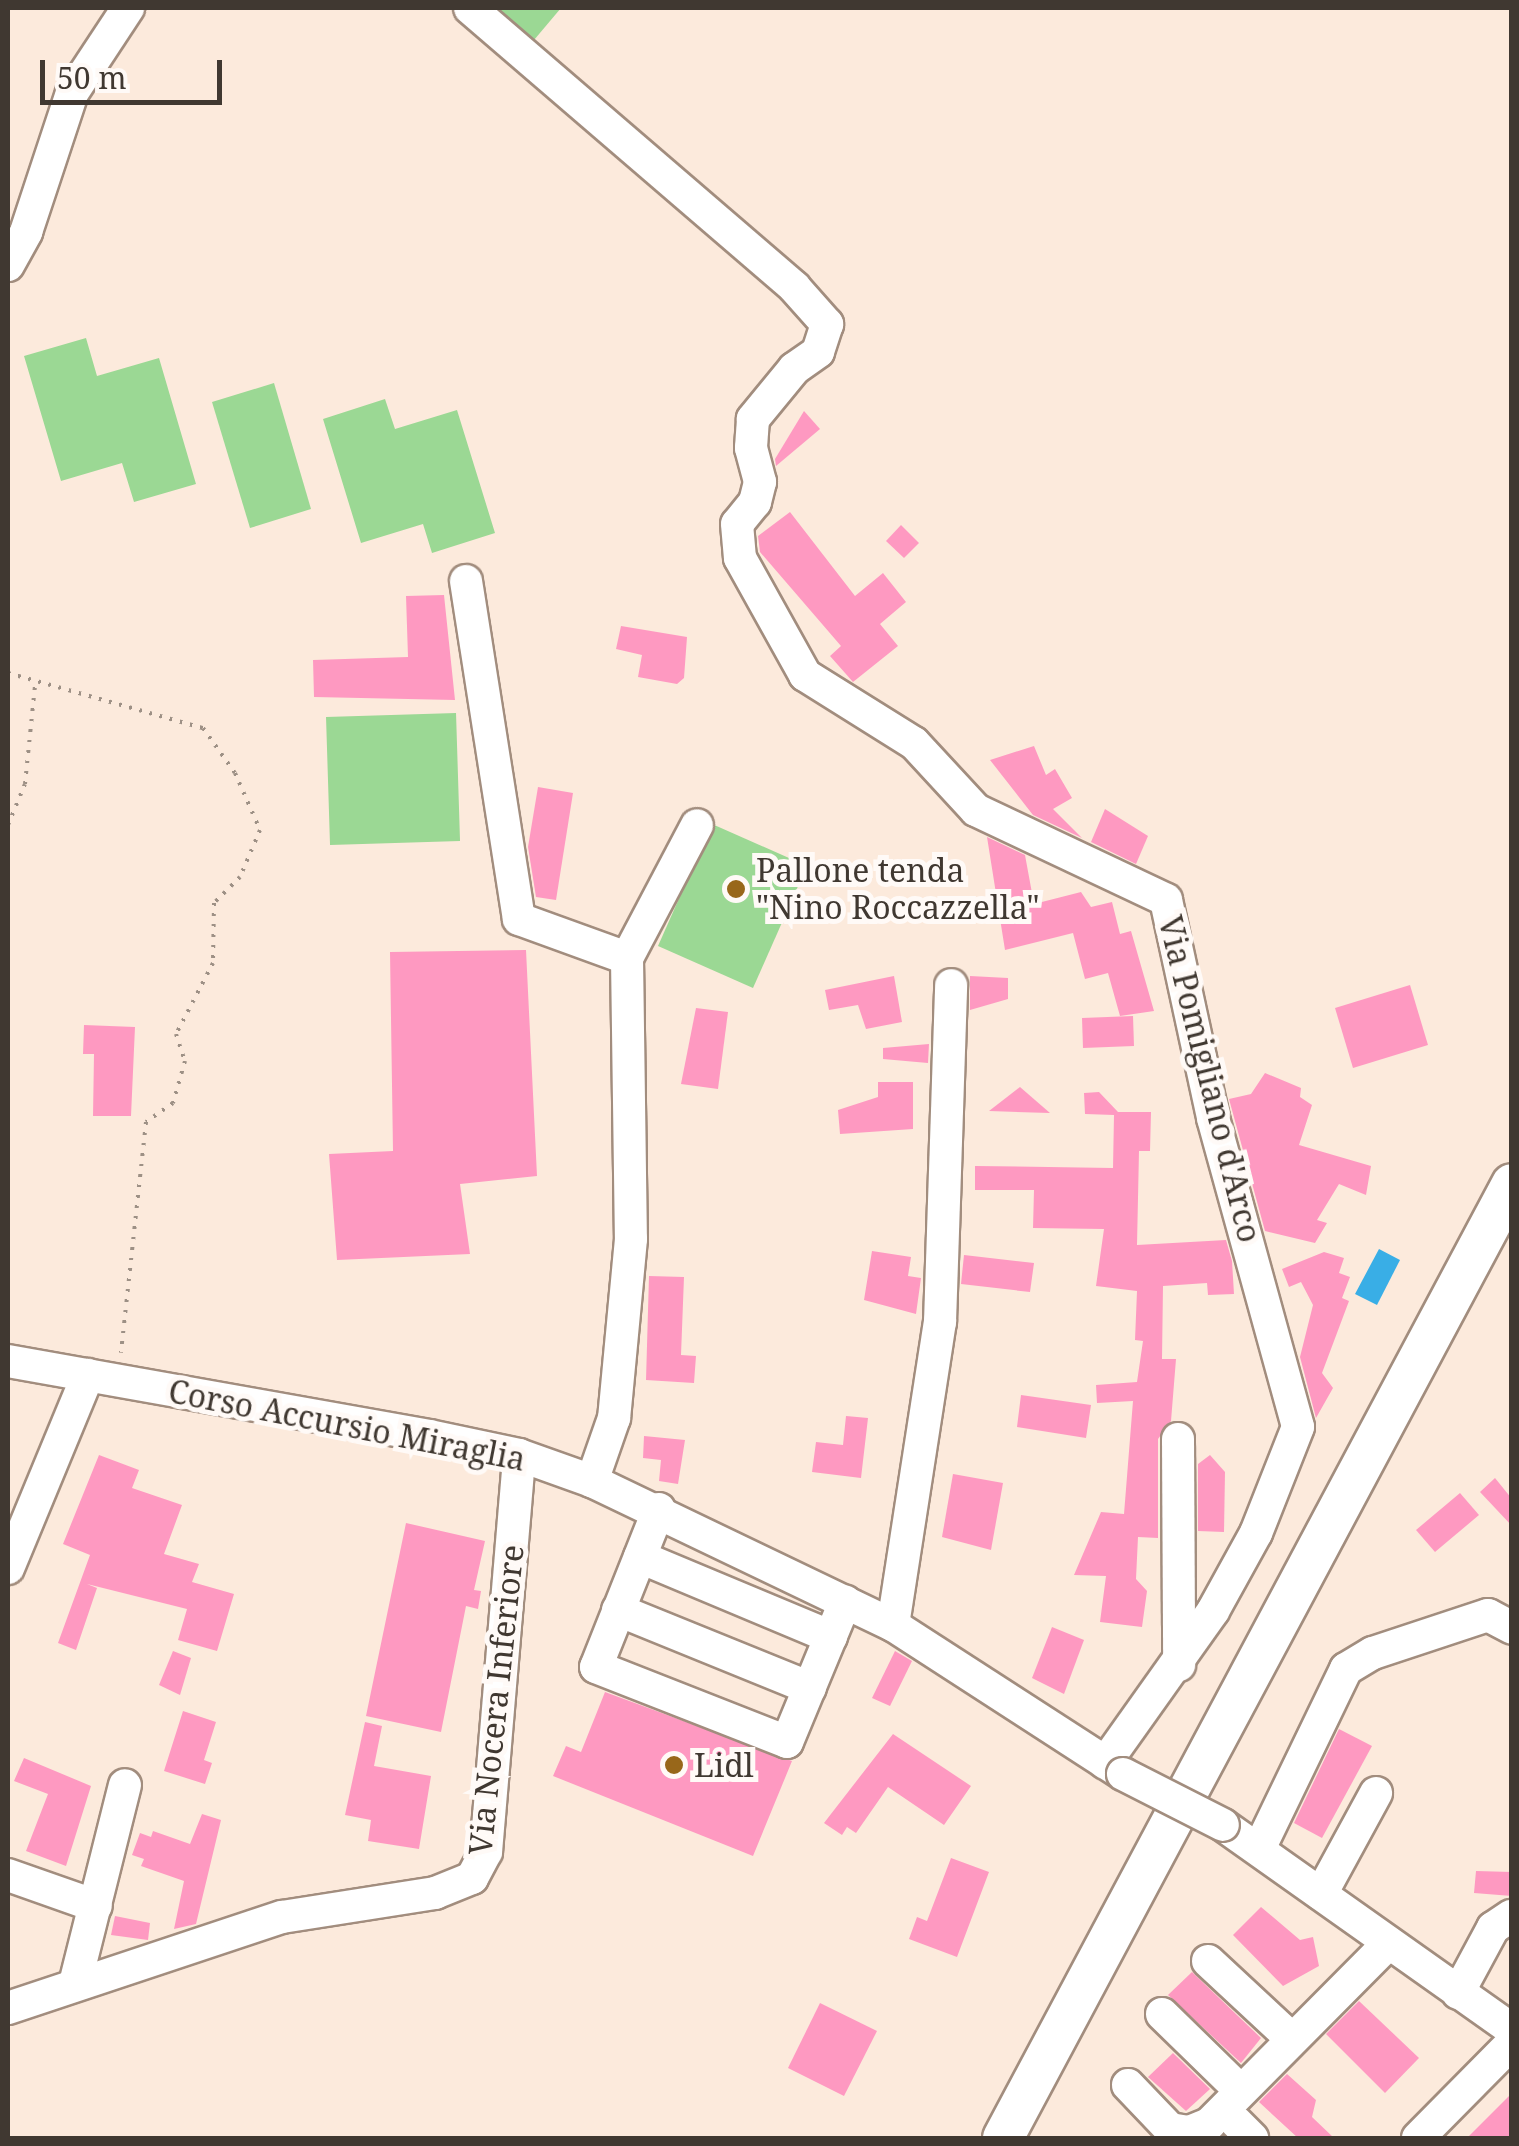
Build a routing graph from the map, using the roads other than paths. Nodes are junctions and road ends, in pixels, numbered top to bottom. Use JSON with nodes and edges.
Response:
{"nodes":[{"id":1,"x":128,"y":8,"type":"edge"},
{"id":2,"x":470,"y":8,"type":"edge"},
{"id":3,"x":8,"y":264,"type":"edge"},
{"id":4,"x":466,"y":581,"type":"dead end"},
{"id":5,"x":696,"y":825,"type":"dead end"},
{"id":6,"x":627,"y":958,"type":"junction"},
{"id":7,"x":951,"y":985,"type":"dead end"},
{"id":8,"x":1507,"y":1192,"type":"edge"},
{"id":9,"x":8,"y":1360,"type":"edge"},
{"id":10,"x":103,"y":1378,"type":"junction"},
{"id":11,"x":1178,"y":1439,"type":"dead end"},
{"id":12,"x":519,"y":1456,"type":"junction"},
{"id":13,"x":592,"y":1481,"type":"junction"},
{"id":14,"x":659,"y":1509,"type":"junction"},
{"id":15,"x":640,"y":1557,"type":"junction"},
{"id":16,"x":8,"y":1568,"type":"edge"},
{"id":17,"x":845,"y":1602,"type":"junction"},
{"id":18,"x":618,"y":1610,"type":"junction"},
{"id":19,"x":1504,"y":1617,"type":"edge"},
{"id":20,"x":893,"y":1625,"type":"junction"},
{"id":21,"x":831,"y":1637,"type":"junction"},
{"id":22,"x":1179,"y":1665,"type":"junction"},
{"id":23,"x":810,"y":1688,"type":"junction"},
{"id":24,"x":1114,"y":1768,"type":"junction"},
{"id":25,"x":125,"y":1784,"type":"dead end"},
{"id":26,"x":1376,"y":1793,"type":"dead end"},
{"id":27,"x":1259,"y":1848,"type":"junction"},
{"id":28,"x":8,"y":1875,"type":"edge"},
{"id":29,"x":1321,"y":1894,"type":"junction"},
{"id":30,"x":96,"y":1906,"type":"junction"},
{"id":31,"x":1512,"y":1916,"type":"edge"},
{"id":32,"x":1389,"y":1943,"type":"junction"},
{"id":33,"x":1208,"y":1960,"type":"dead end"},
{"id":34,"x":74,"y":1984,"type":"junction"},
{"id":35,"x":1458,"y":1993,"type":"junction"},
{"id":36,"x":8,"y":2008,"type":"edge"},
{"id":37,"x":1162,"y":2014,"type":"dead end"},
{"id":38,"x":1512,"y":2030,"type":"edge"},
{"id":39,"x":1291,"y":2038,"type":"junction"},
{"id":40,"x":1512,"y":2043,"type":"edge"},
{"id":41,"x":1128,"y":2085,"type":"dead end"},
{"id":42,"x":1242,"y":2117,"type":"edge"},
{"id":43,"x":1003,"y":2138,"type":"edge"},
{"id":44,"x":1418,"y":2138,"type":"edge"}],
"edges":[{"from":1,"to":3,"type":"street"},
{"from":2,"to":22,"type":"street","name":"Via Pomigliano d'Arco"},
{"from":4,"to":6,"type":"street"},
{"from":5,"to":6,"type":"street"},
{"from":6,"to":13,"type":"street"},
{"from":7,"to":20,"type":"street"},
{"from":8,"to":43,"type":"main road"},
{"from":9,"to":10,"type":"street","name":"Corso Accursio Miraglia"},
{"from":10,"to":12,"type":"street","name":"Corso Accursio Miraglia"},
{"from":10,"to":16,"type":"street"},
{"from":11,"to":22,"type":"street"},
{"from":12,"to":13,"type":"street","name":"Corso Accursio Miraglia"},
{"from":12,"to":34,"type":"street","name":"Via Nocera Inferiore"},
{"from":13,"to":14,"type":"street","name":"Corso Accursio Miraglia"},
{"from":14,"to":15,"type":"street"},
{"from":14,"to":17,"type":"street","name":"Corso Accursio Miraglia"},
{"from":15,"to":18,"type":"street"},
{"from":15,"to":21,"type":"street"},
{"from":17,"to":20,"type":"street","name":"Corso Accursio Miraglia"},
{"from":17,"to":21,"type":"street"},
{"from":18,"to":23,"type":"street"},
{"from":18,"to":23,"type":"street"},
{"from":19,"to":27,"type":"street"},
{"from":20,"to":24,"type":"street","name":"Corso Accursio Miraglia"},
{"from":21,"to":23,"type":"street"},
{"from":22,"to":24,"type":"street","name":"Via Pomigliano d'Arco"},
{"from":24,"to":27,"type":"street","name":"Corso Accursio Miraglia","bridge":true},
{"from":25,"to":30,"type":"street"},
{"from":26,"to":29,"type":"street"},
{"from":27,"to":29,"type":"street"},
{"from":28,"to":30,"type":"street"},
{"from":29,"to":32,"type":"street"},
{"from":30,"to":34,"type":"street"},
{"from":31,"to":35,"type":"street"},
{"from":32,"to":35,"type":"street"},
{"from":32,"to":39,"type":"street"},
{"from":33,"to":39,"type":"street"},
{"from":34,"to":36,"type":"street","name":"Via Nocera Inferiore"},
{"from":35,"to":38,"type":"street"},
{"from":37,"to":42,"type":"street"},
{"from":39,"to":42,"type":"street"},
{"from":40,"to":44,"type":"street"},
{"from":41,"to":42,"type":"street"}]}
